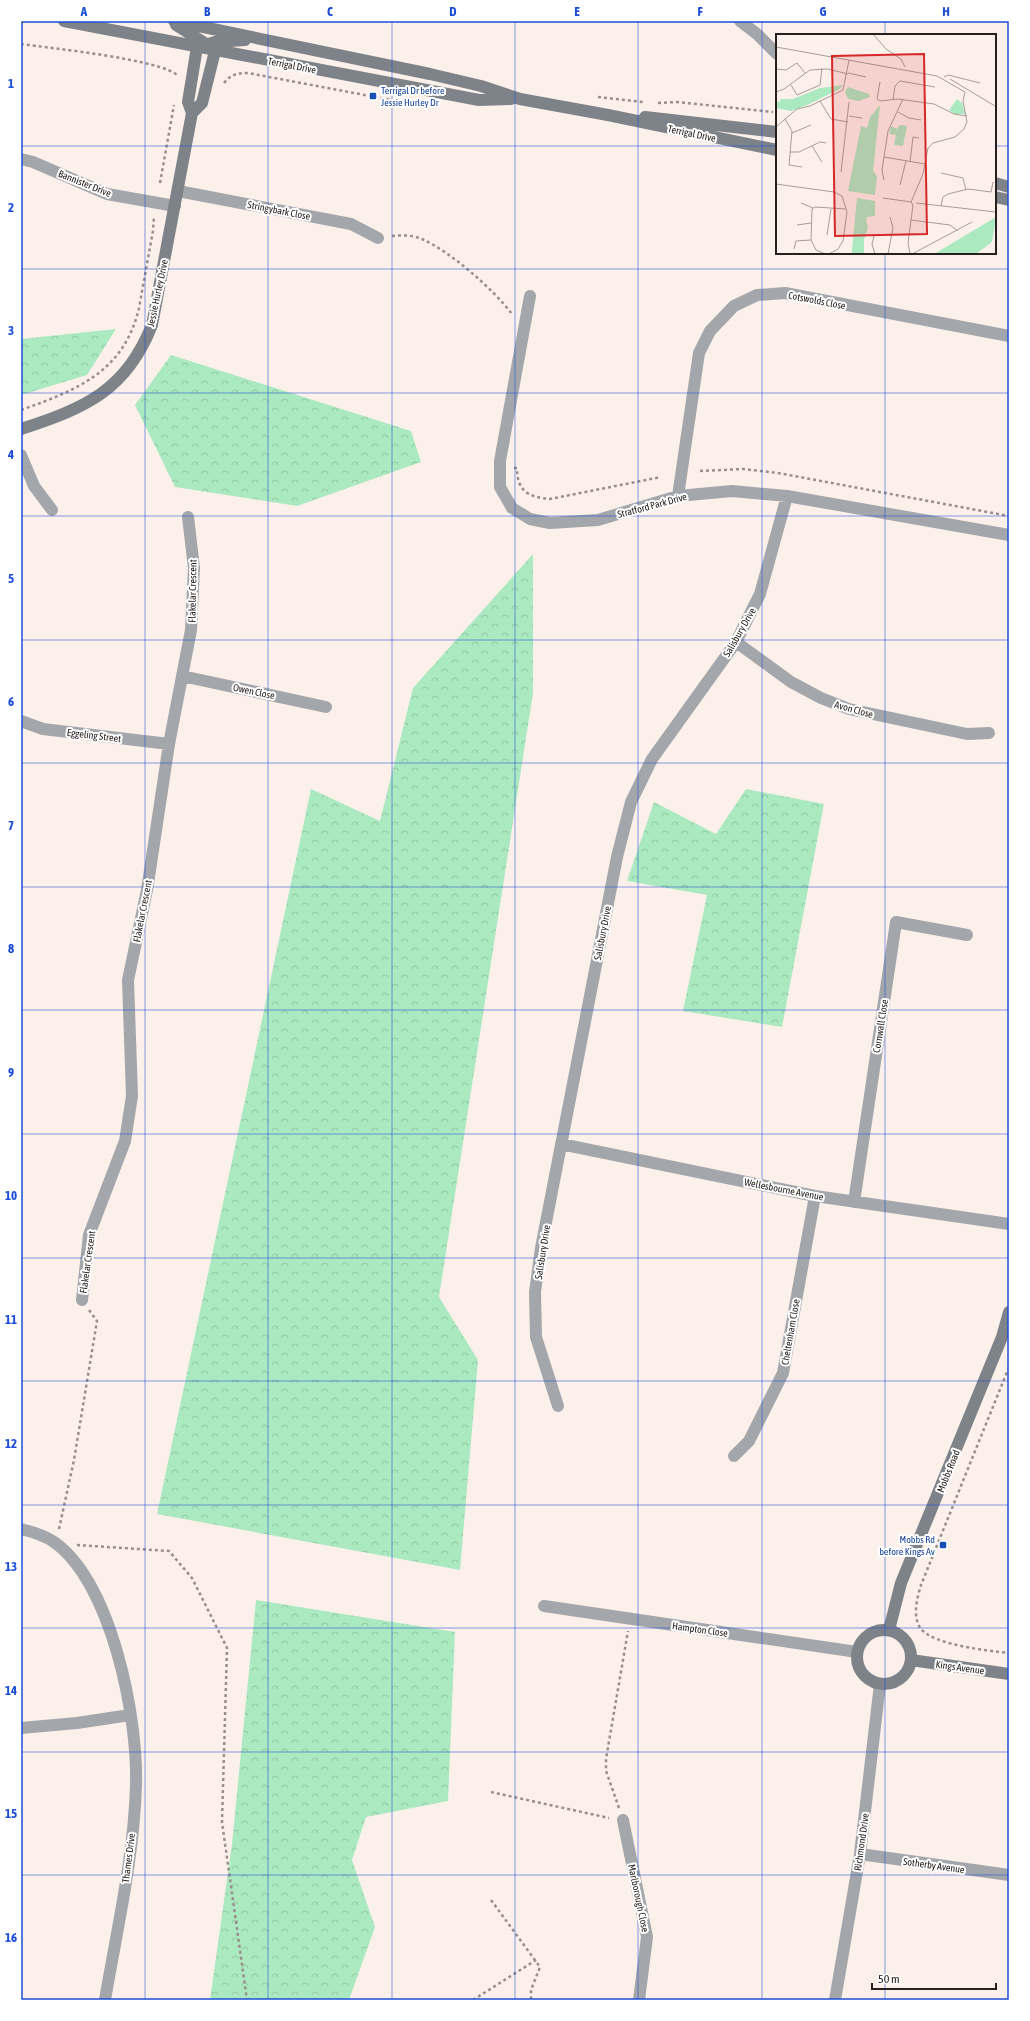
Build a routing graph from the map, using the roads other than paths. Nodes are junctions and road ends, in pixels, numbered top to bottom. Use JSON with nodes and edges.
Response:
{"nodes":[{"id":1,"x":64,"y":21,"type":"edge"},
{"id":2,"x":170,"y":21,"type":"edge"},
{"id":3,"x":174,"y":21,"type":"edge"},
{"id":4,"x":740,"y":21,"type":"edge"},
{"id":5,"x":266,"y":39,"type":"junction"},
{"id":6,"x":207,"y":47,"type":"junction"},
{"id":7,"x":776,"y":53,"type":"edge"},
{"id":8,"x":520,"y":99,"type":"junction"},
{"id":9,"x":192,"y":114,"type":"junction"},
{"id":10,"x":608,"y":115,"type":"junction"},
{"id":11,"x":776,"y":132,"type":"edge"},
{"id":12,"x":776,"y":150,"type":"edge"},
{"id":13,"x":21,"y":159,"type":"edge"},
{"id":14,"x":996,"y":183,"type":"edge"},
{"id":15,"x":1009,"y":186,"type":"edge"},
{"id":16,"x":178,"y":191,"type":"junction"},
{"id":17,"x":996,"y":197,"type":"edge"},
{"id":18,"x":1009,"y":200,"type":"edge"},
{"id":19,"x":175,"y":206,"type":"junction"},
{"id":20,"x":378,"y":238,"type":"road end"},
{"id":21,"x":530,"y":296,"type":"dead end"},
{"id":22,"x":1009,"y":336,"type":"edge"},
{"id":23,"x":21,"y":429,"type":"edge"},
{"id":24,"x":21,"y":455,"type":"edge"},
{"id":25,"x":678,"y":496,"type":"junction"},
{"id":26,"x":787,"y":496,"type":"junction"},
{"id":27,"x":52,"y":510,"type":"dead end"},
{"id":28,"x":188,"y":517,"type":"dead end"},
{"id":29,"x":1009,"y":535,"type":"edge"},
{"id":30,"x":736,"y":642,"type":"junction"},
{"id":31,"x":182,"y":676,"type":"junction"},
{"id":32,"x":326,"y":707,"type":"dead end"},
{"id":33,"x":21,"y":721,"type":"edge"},
{"id":34,"x":989,"y":733,"type":"dead end"},
{"id":35,"x":169,"y":744,"type":"junction"},
{"id":36,"x":967,"y":935,"type":"dead end"},
{"id":37,"x":561,"y":1144,"type":"junction"},
{"id":38,"x":815,"y":1196,"type":"junction"},
{"id":39,"x":854,"y":1202,"type":"junction"},
{"id":40,"x":1009,"y":1224,"type":"edge"},
{"id":41,"x":82,"y":1300,"type":"road end"},
{"id":42,"x":1009,"y":1312,"type":"edge"},
{"id":43,"x":558,"y":1406,"type":"dead end"},
{"id":44,"x":734,"y":1456,"type":"dead end"},
{"id":45,"x":21,"y":1529,"type":"edge"},
{"id":46,"x":544,"y":1606,"type":"dead end"},
{"id":47,"x":889,"y":1630,"type":"junction"},
{"id":48,"x":857,"y":1652,"type":"junction"},
{"id":49,"x":911,"y":1660,"type":"junction"},
{"id":50,"x":1009,"y":1674,"type":"edge"},
{"id":51,"x":880,"y":1684,"type":"junction"},
{"id":52,"x":130,"y":1715,"type":"junction"},
{"id":53,"x":21,"y":1728,"type":"edge"},
{"id":54,"x":623,"y":1820,"type":"road end"},
{"id":55,"x":860,"y":1854,"type":"junction"},
{"id":56,"x":1009,"y":1875,"type":"edge"},
{"id":57,"x":105,"y":2000,"type":"edge"},
{"id":58,"x":639,"y":2000,"type":"edge"},
{"id":59,"x":835,"y":2000,"type":"edge"}],
"edges":[{"from":1,"to":6,"type":"main road","name":"Terrigal Drive"},
{"from":2,"to":6,"type":"main road"},
{"from":3,"to":5,"type":"main road","name":"Terrigal Drive"},
{"from":4,"to":7,"type":"street"},
{"from":5,"to":6,"type":"main road"},
{"from":5,"to":8,"type":"main road","name":"Terrigal Drive"},
{"from":6,"to":8,"type":"main road","name":"Terrigal Drive"},
{"from":6,"to":9,"type":"main road","name":"Jessie Hurley Drive"},
{"from":6,"to":9,"type":"main road","name":"Jessie Hurley Drive"},
{"from":8,"to":10,"type":"main road","name":"Terrigal Drive"},
{"from":9,"to":16,"type":"main road","name":"Jessie Hurley Drive"},
{"from":10,"to":11,"type":"main road","name":"Terrigal Drive"},
{"from":10,"to":12,"type":"main road","name":"Terrigal Drive"},
{"from":13,"to":19,"type":"street","name":"Bannister Drive"},
{"from":14,"to":15,"type":"main road"},
{"from":16,"to":19,"type":"main road","name":"Jessie Hurley Drive"},
{"from":16,"to":20,"type":"street","name":"Stringybark Close"},
{"from":17,"to":18,"type":"main road"},
{"from":19,"to":23,"type":"main road","name":"Jessie Hurley Drive"},
{"from":21,"to":25,"type":"street","name":"Stratford Park Drive"},
{"from":22,"to":25,"type":"street","name":"Cotswolds Close"},
{"from":24,"to":27,"type":"street"},
{"from":25,"to":26,"type":"street","name":"Stratford Park Drive"},
{"from":26,"to":29,"type":"street","name":"Stratford Park Drive"},
{"from":26,"to":30,"type":"street","name":"Salisbury Drive"},
{"from":28,"to":31,"type":"street","name":"Flakelar Crescent"},
{"from":30,"to":34,"type":"street","name":"Avon Close"},
{"from":30,"to":37,"type":"street","name":"Salisbury Drive"},
{"from":31,"to":32,"type":"street","name":"Owen Close"},
{"from":31,"to":35,"type":"street","name":"Flakelar Crescent"},
{"from":33,"to":35,"type":"street","name":"Eggeling Street"},
{"from":35,"to":41,"type":"street","name":"Flakelar Crescent"},
{"from":36,"to":39,"type":"street","name":"Cornwall Close"},
{"from":37,"to":38,"type":"street","name":"Wellesbourne Avenue"},
{"from":37,"to":43,"type":"street","name":"Salisbury Drive"},
{"from":38,"to":39,"type":"street","name":"Wellesbourne Avenue"},
{"from":38,"to":44,"type":"street","name":"Cheltenham Close"},
{"from":39,"to":40,"type":"street","name":"Wellesbourne Avenue"},
{"from":42,"to":47,"type":"main road","name":"Mobbs Road"},
{"from":45,"to":52,"type":"street","name":"Thames Drive"},
{"from":46,"to":48,"type":"street","name":"Hampton Close"},
{"from":47,"to":48,"type":"main road"},
{"from":47,"to":49,"type":"main road"},
{"from":48,"to":51,"type":"main road"},
{"from":49,"to":50,"type":"main road","name":"Kings Avenue"},
{"from":49,"to":51,"type":"main road"},
{"from":51,"to":55,"type":"street","name":"Richmond Drive"},
{"from":52,"to":53,"type":"street"},
{"from":52,"to":57,"type":"street","name":"Thames Drive"},
{"from":54,"to":58,"type":"street","name":"Marlborough Close"},
{"from":55,"to":56,"type":"street","name":"Sotherby Avenue"},
{"from":55,"to":59,"type":"street","name":"Richmond Drive"}]}
